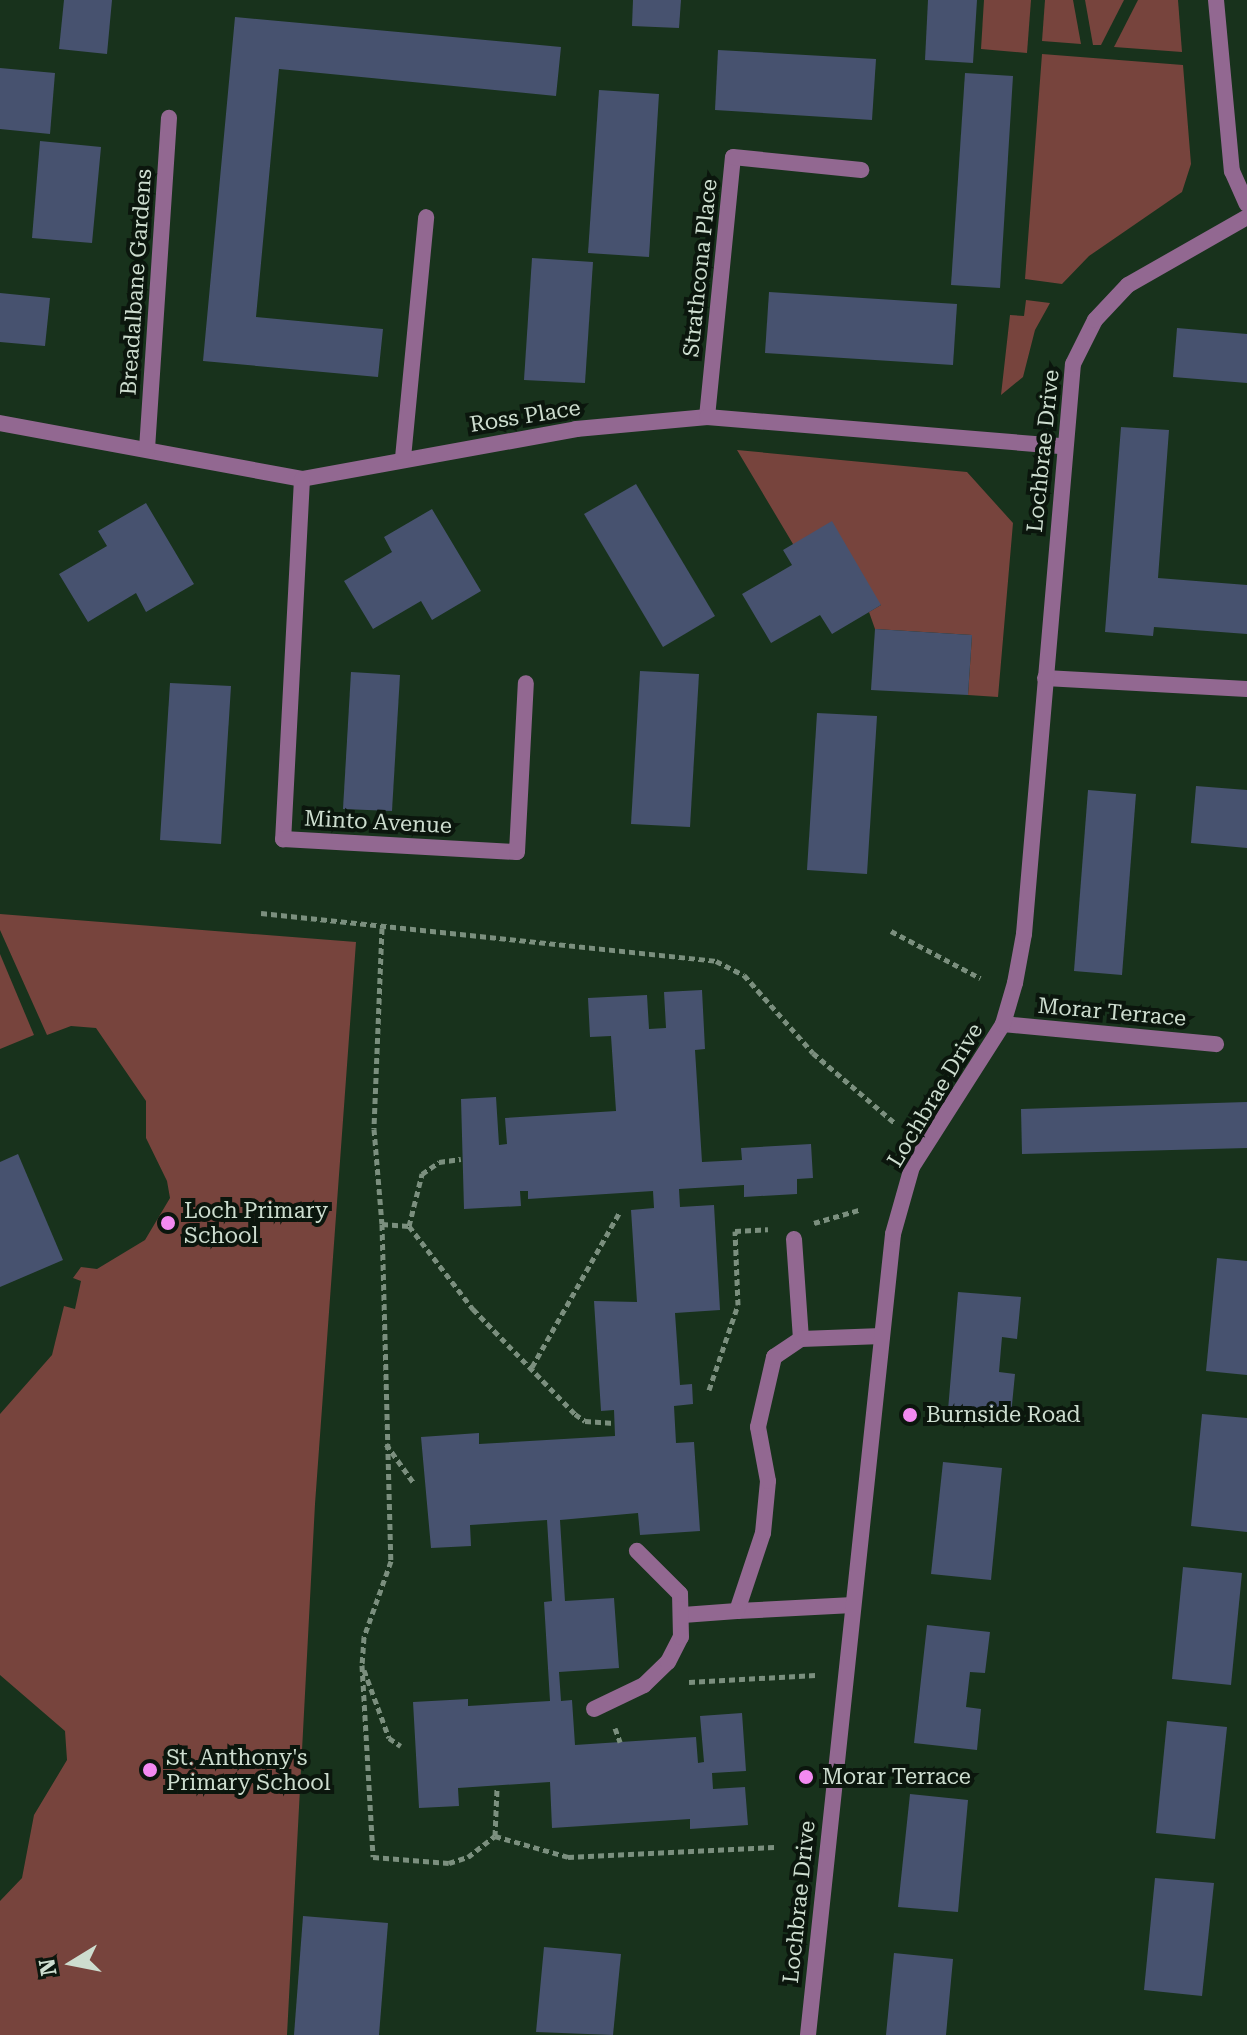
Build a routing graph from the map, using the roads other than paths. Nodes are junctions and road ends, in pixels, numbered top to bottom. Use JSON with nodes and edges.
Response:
{"nodes":[{"id":1,"x":1216,"y":0,"type":"edge"},
{"id":2,"x":169,"y":118,"type":"dead end"},
{"id":3,"x":861,"y":170,"type":"dead end"},
{"id":4,"x":1247,"y":204,"type":"edge"},
{"id":5,"x":426,"y":217,"type":"dead end"},
{"id":6,"x":1247,"y":217,"type":"edge"},
{"id":7,"x":707,"y":417,"type":"junction"},
{"id":8,"x":0,"y":423,"type":"edge"},
{"id":9,"x":1063,"y":446,"type":"junction"},
{"id":10,"x":147,"y":449,"type":"junction"},
{"id":11,"x":403,"y":458,"type":"junction"},
{"id":12,"x":302,"y":479,"type":"junction"},
{"id":13,"x":1045,"y":678,"type":"junction"},
{"id":14,"x":526,"y":683,"type":"dead end"},
{"id":15,"x":1247,"y":689,"type":"edge"},
{"id":16,"x":1003,"y":1024,"type":"junction"},
{"id":17,"x":1216,"y":1044,"type":"dead end"},
{"id":18,"x":794,"y":1239,"type":"dead end"},
{"id":19,"x":882,"y":1336,"type":"junction"},
{"id":20,"x":801,"y":1339,"type":"junction"},
{"id":21,"x":637,"y":1551,"type":"dead end"},
{"id":22,"x":853,"y":1605,"type":"junction"},
{"id":23,"x":737,"y":1611,"type":"junction"},
{"id":24,"x":683,"y":1615,"type":"junction"},
{"id":25,"x":594,"y":1709,"type":"dead end"},
{"id":26,"x":808,"y":2035,"type":"edge"}],
"edges":[{"from":1,"to":4,"type":"street"},
{"from":2,"to":10,"type":"street","name":"Breadalbane Gardens"},
{"from":3,"to":7,"type":"street","name":"Strathcona Place"},
{"from":5,"to":11,"type":"street"},
{"from":6,"to":9,"type":"street","name":"Lochbrae Drive"},
{"from":7,"to":9,"type":"street","name":"Ross Place"},
{"from":7,"to":11,"type":"street","name":"Ross Place"},
{"from":8,"to":10,"type":"street","name":"Ross Place"},
{"from":9,"to":13,"type":"street","name":"Lochbrae Drive"},
{"from":10,"to":12,"type":"street","name":"Ross Place"},
{"from":11,"to":12,"type":"street","name":"Ross Place"},
{"from":12,"to":14,"type":"street","name":"Minto Avenue"},
{"from":13,"to":15,"type":"street"},
{"from":13,"to":16,"type":"street","name":"Lochbrae Drive"},
{"from":16,"to":17,"type":"street","name":"Morar Terrace"},
{"from":16,"to":19,"type":"street","name":"Lochbrae Drive"},
{"from":18,"to":20,"type":"street"},
{"from":19,"to":20,"type":"street"},
{"from":19,"to":22,"type":"street","name":"Lochbrae Drive"},
{"from":20,"to":23,"type":"street"},
{"from":21,"to":24,"type":"street"},
{"from":22,"to":23,"type":"street"},
{"from":22,"to":26,"type":"street","name":"Lochbrae Drive"},
{"from":23,"to":24,"type":"street"},
{"from":24,"to":25,"type":"street"}]}
